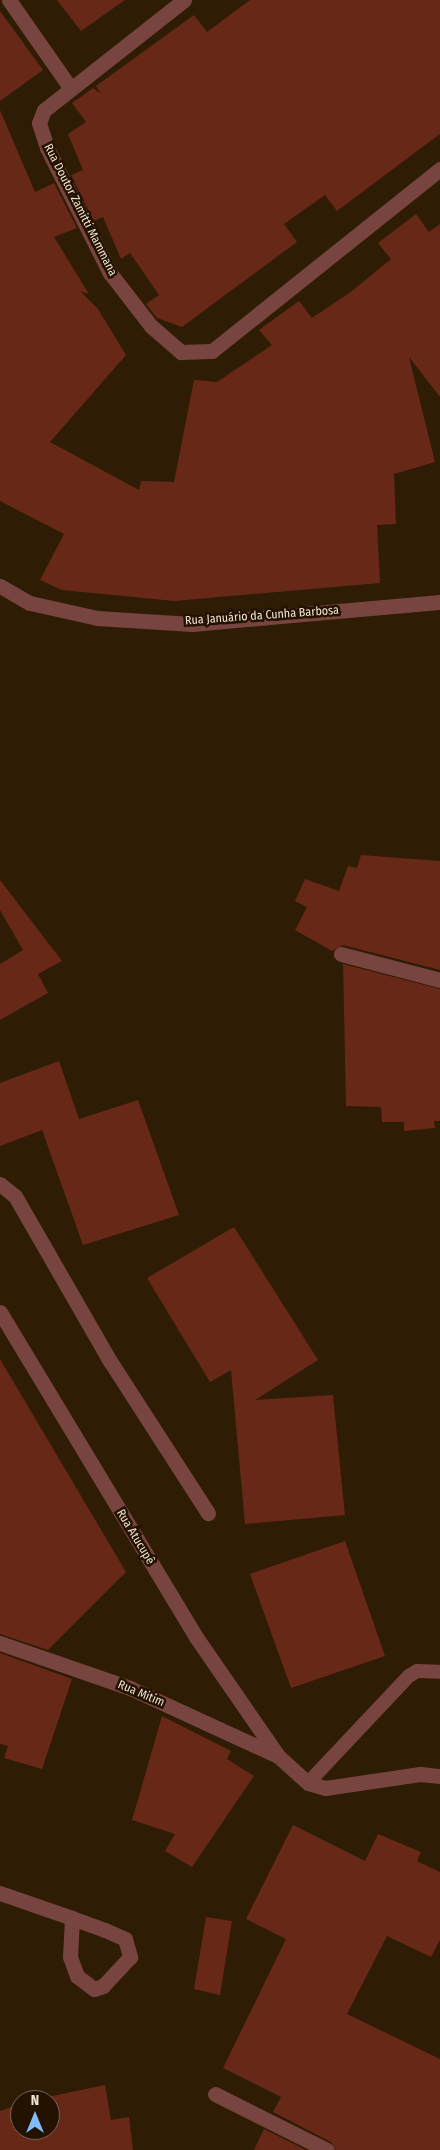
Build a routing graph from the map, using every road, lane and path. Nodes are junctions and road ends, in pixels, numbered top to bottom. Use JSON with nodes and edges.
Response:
{"nodes":[{"id":1,"x":9,"y":0,"type":"edge"},
{"id":2,"x":184,"y":0,"type":"edge"},
{"id":3,"x":71,"y":89,"type":"junction"},
{"id":4,"x":440,"y":169,"type":"edge"},
{"id":5,"x":0,"y":586,"type":"edge"},
{"id":6,"x":440,"y":602,"type":"edge"},
{"id":7,"x":341,"y":954,"type":"dead end"},
{"id":8,"x":440,"y":980,"type":"edge"},
{"id":9,"x":0,"y":1184,"type":"edge"},
{"id":10,"x":0,"y":1312,"type":"edge"},
{"id":11,"x":208,"y":1513,"type":"dead end"},
{"id":12,"x":0,"y":1643,"type":"edge"},
{"id":13,"x":440,"y":1672,"type":"edge"},
{"id":14,"x":278,"y":1756,"type":"junction"},
{"id":15,"x":440,"y":1776,"type":"edge"},
{"id":16,"x":308,"y":1783,"type":"junction"},
{"id":17,"x":0,"y":1892,"type":"edge"},
{"id":18,"x":72,"y":1918,"type":"junction"},
{"id":19,"x":215,"y":2094,"type":"dead end"},
{"id":20,"x":327,"y":2150,"type":"edge"}],
"edges":[{"from":1,"to":3,"type":"street"},
{"from":2,"to":3,"type":"street","name":"Rua Doutor Zamitti Mammana"},
{"from":3,"to":4,"type":"street","name":"Rua Doutor Zamitti Mammana"},
{"from":5,"to":6,"type":"street","name":"Rua Januário da Cunha Barbosa"},
{"from":7,"to":8,"type":"street"},
{"from":9,"to":11,"type":"street"},
{"from":10,"to":14,"type":"street","name":"Rua Atucupê"},
{"from":12,"to":14,"type":"street","name":"Rua Mitim"},
{"from":13,"to":16,"type":"lane"},
{"from":14,"to":16,"type":"street"},
{"from":15,"to":16,"type":"street"},
{"from":17,"to":18,"type":"street"},
{"from":18,"to":18,"type":"street"},
{"from":19,"to":20,"type":"street"}]}
